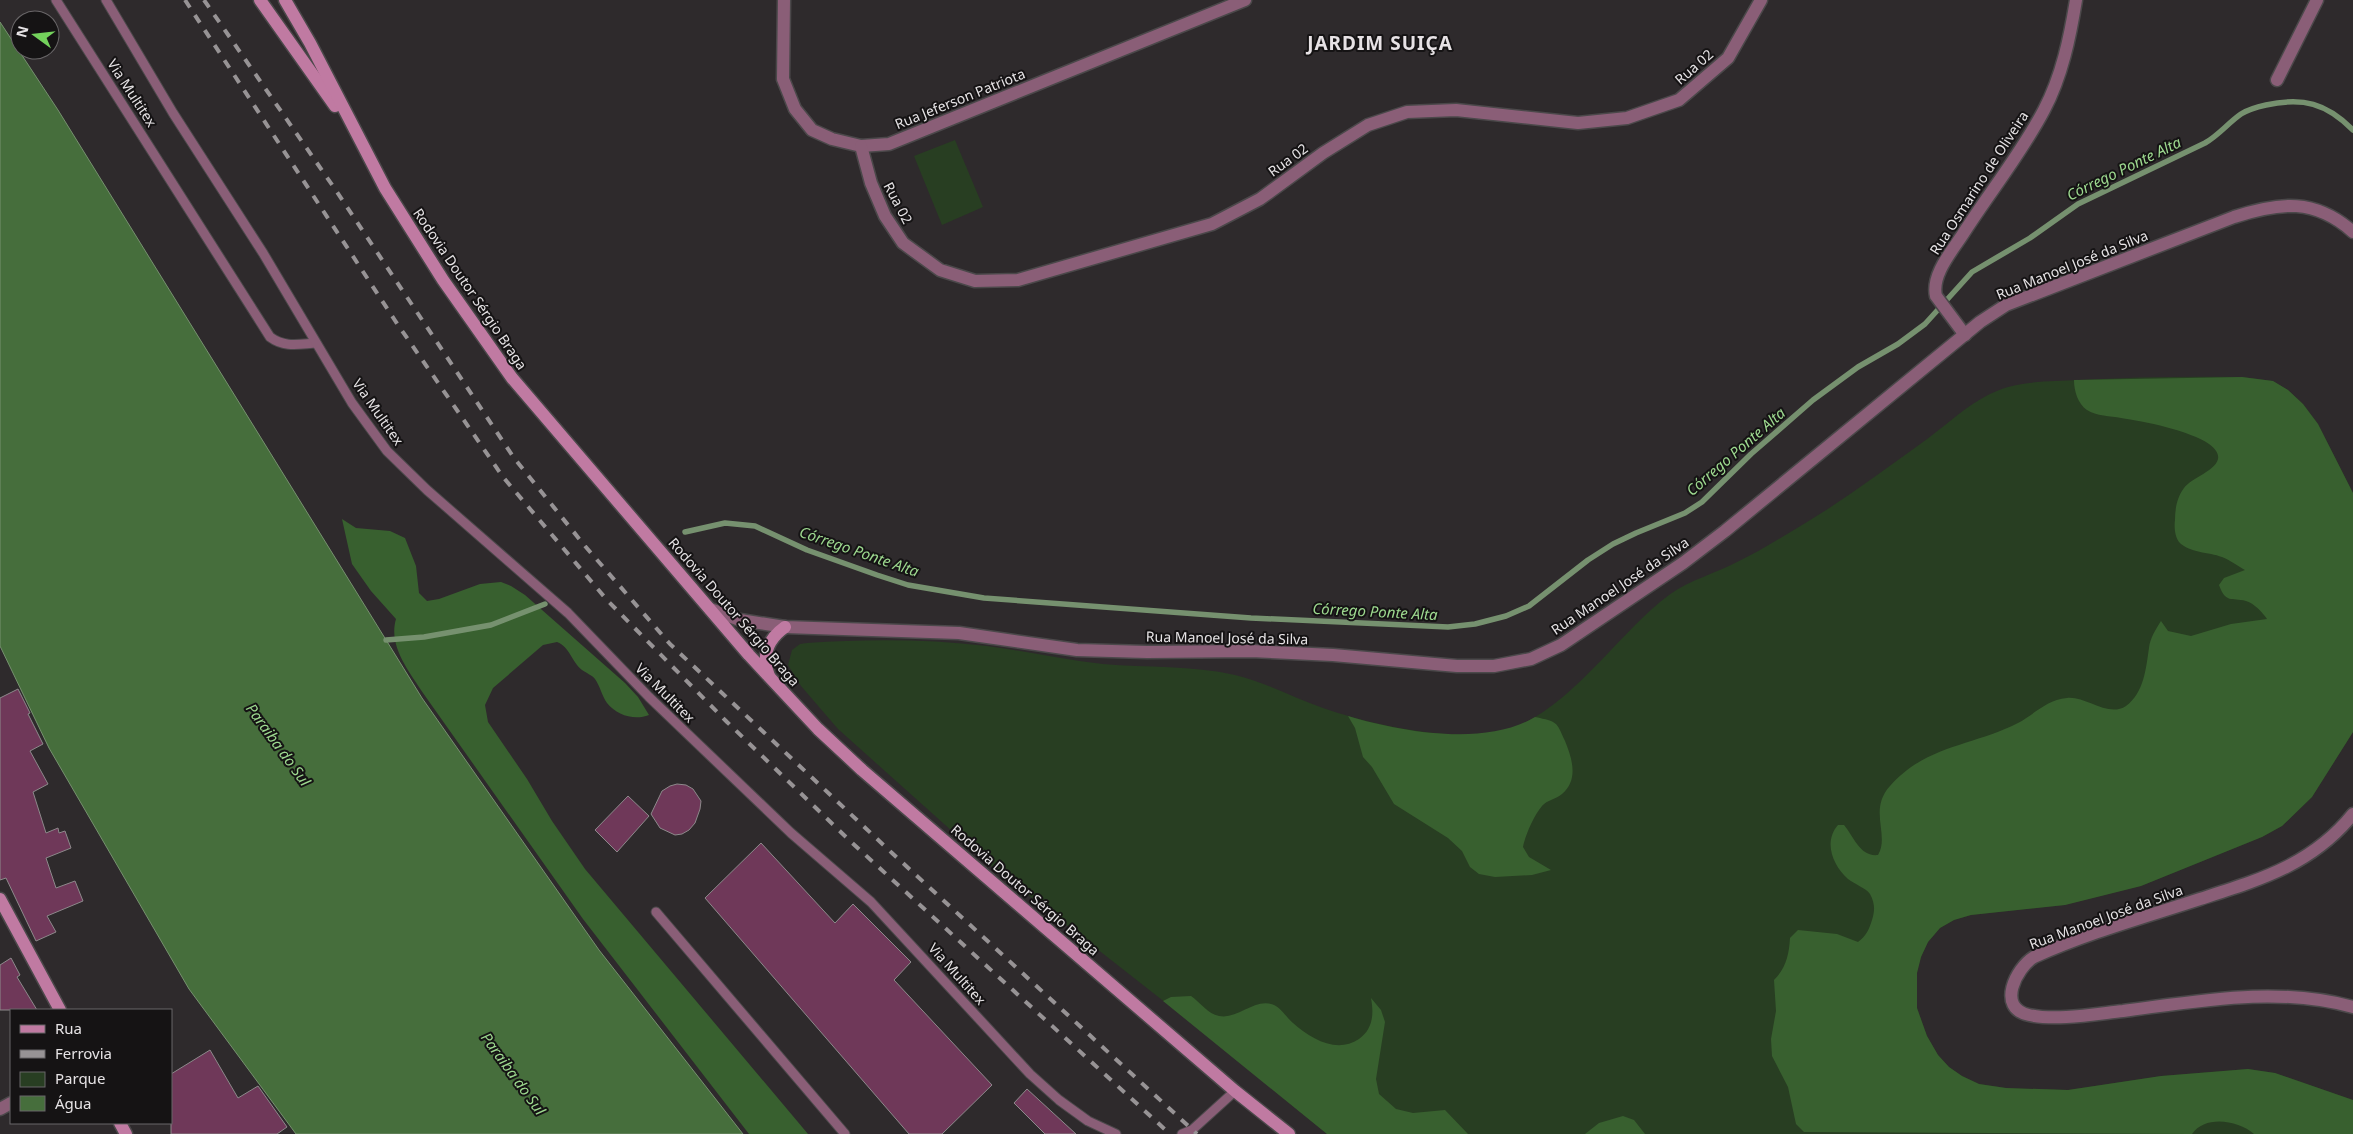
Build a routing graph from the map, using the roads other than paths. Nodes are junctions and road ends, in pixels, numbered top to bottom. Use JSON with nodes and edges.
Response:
{"nodes":[{"id":1,"x":56,"y":0,"type":"edge"},
{"id":2,"x":106,"y":0,"type":"edge"},
{"id":3,"x":260,"y":0,"type":"edge"},
{"id":4,"x":285,"y":0,"type":"edge"},
{"id":5,"x":784,"y":0,"type":"edge"},
{"id":6,"x":1245,"y":0,"type":"edge"},
{"id":7,"x":1760,"y":0,"type":"edge"},
{"id":8,"x":2076,"y":0,"type":"edge"},
{"id":9,"x":2317,"y":0,"type":"edge"},
{"id":10,"x":2277,"y":80,"type":"dead end"},
{"id":11,"x":359,"y":138,"type":"junction"},
{"id":12,"x":861,"y":146,"type":"junction"},
{"id":13,"x":2353,"y":232,"type":"edge"},
{"id":14,"x":1965,"y":335,"type":"junction"},
{"id":15,"x":316,"y":343,"type":"junction"},
{"id":16,"x":710,"y":609,"type":"junction"},
{"id":17,"x":785,"y":627,"type":"junction"},
{"id":18,"x":770,"y":678,"type":"junction"},
{"id":19,"x":2353,"y":814,"type":"edge"},
{"id":20,"x":0,"y":898,"type":"edge"},
{"id":21,"x":656,"y":912,"type":"dead end"},
{"id":22,"x":2353,"y":1007,"type":"edge"},
{"id":23,"x":59,"y":1009,"type":"edge"},
{"id":24,"x":1236,"y":1091,"type":"junction"},
{"id":25,"x":845,"y":1134,"type":"edge"},
{"id":26,"x":1116,"y":1134,"type":"edge"},
{"id":27,"x":1182,"y":1134,"type":"edge"},
{"id":28,"x":1289,"y":1134,"type":"edge"}],
"edges":[{"from":1,"to":15,"type":"lane","name":"Via Multitex"},
{"from":2,"to":15,"type":"lane","name":"Via Multitex"},
{"from":3,"to":11,"type":"main road"},
{"from":4,"to":11,"type":"main road","name":"Rodovia Doutor Sérgio Braga"},
{"from":5,"to":12,"type":"street","name":"Rua Jeferson Patriota"},
{"from":6,"to":12,"type":"street","name":"Rua Jeferson Patriota"},
{"from":7,"to":12,"type":"street","name":"Rua 02"},
{"from":8,"to":14,"type":"street","name":"Rua Osmarino de Oliveira"},
{"from":9,"to":10,"type":"street"},
{"from":11,"to":16,"type":"main road","name":"Rodovia Doutor Sérgio Braga"},
{"from":13,"to":14,"type":"street","name":"Rua Manoel José da Silva"},
{"from":14,"to":17,"type":"street","name":"Rua Manoel José da Silva"},
{"from":15,"to":26,"type":"lane","name":"Via Multitex"},
{"from":16,"to":17,"type":"street","name":"Rua Manoel José da Silva"},
{"from":16,"to":18,"type":"main road","name":"Rodovia Doutor Sérgio Braga"},
{"from":17,"to":18,"type":"main road"},
{"from":18,"to":24,"type":"main road","name":"Rodovia Doutor Sérgio Braga"},
{"from":19,"to":22,"type":"street","name":"Rua Manoel José da Silva"},
{"from":20,"to":23,"type":"main road"},
{"from":21,"to":25,"type":"lane"},
{"from":24,"to":27,"type":"lane"},
{"from":24,"to":28,"type":"main road","name":"Rodovia Doutor Sérgio Braga"}]}
